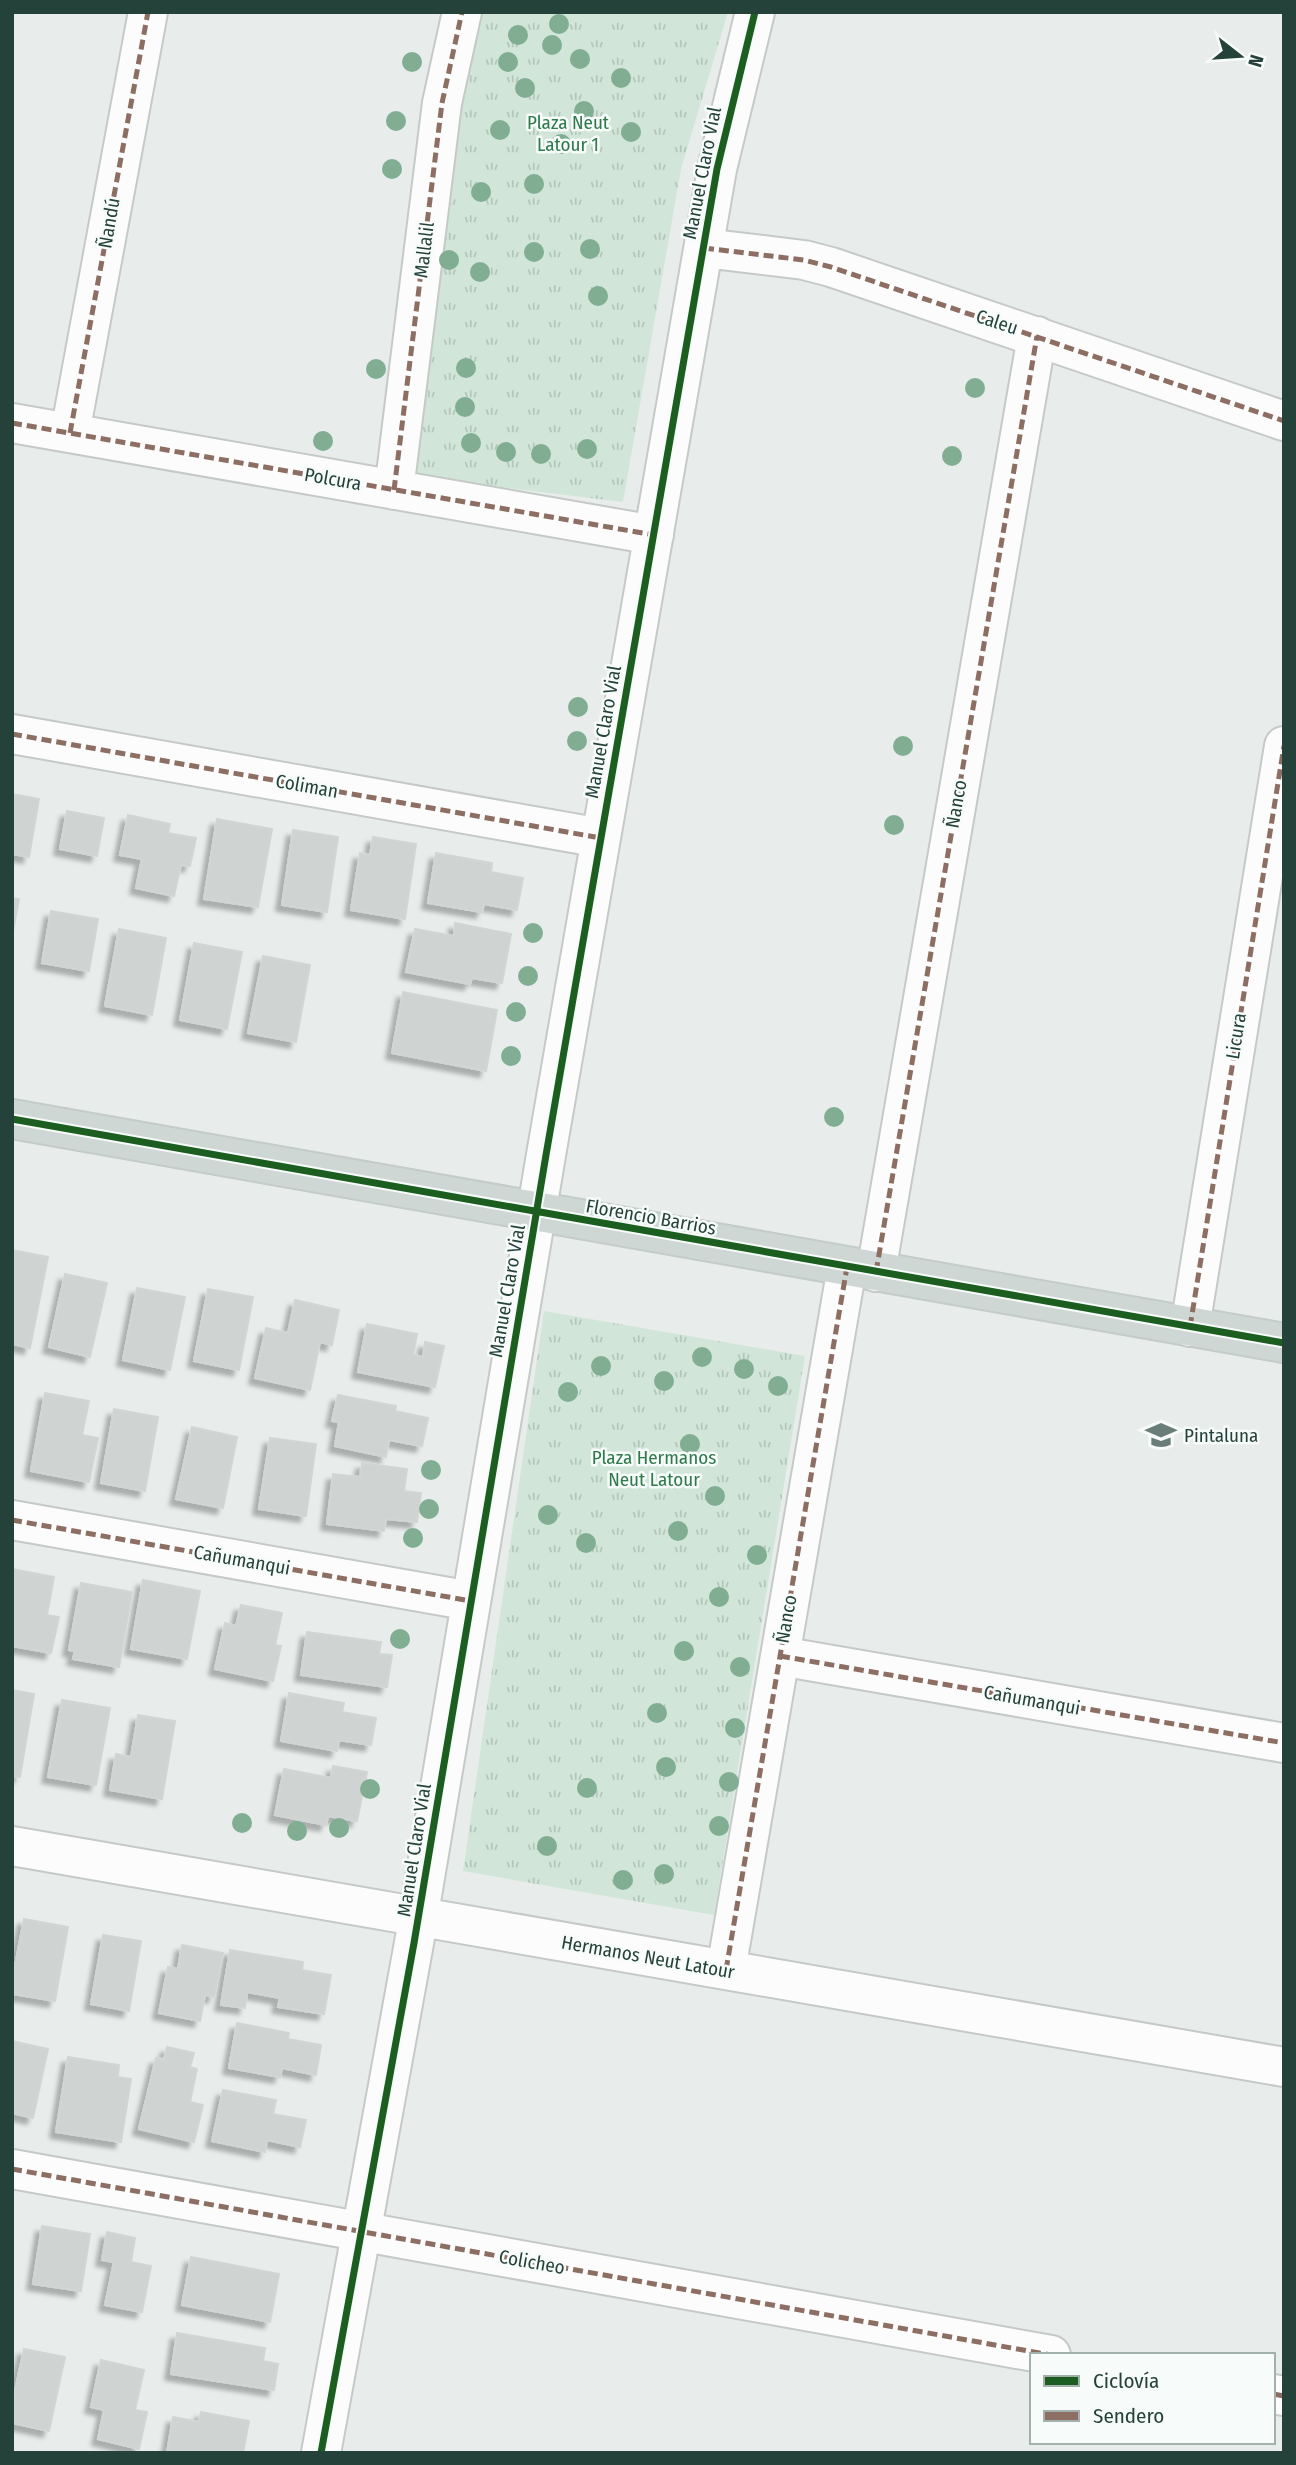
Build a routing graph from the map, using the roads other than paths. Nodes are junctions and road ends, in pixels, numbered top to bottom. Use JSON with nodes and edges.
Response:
{"nodes":[{"id":1,"x":148,"y":12,"type":"edge"},
{"id":2,"x":462,"y":12,"type":"edge"},
{"id":3,"x":755,"y":12,"type":"edge"},
{"id":4,"x":704,"y":248,"type":"junction"},
{"id":5,"x":1037,"y":336,"type":"junction"},
{"id":6,"x":1284,"y":421,"type":"edge"},
{"id":7,"x":12,"y":424,"type":"edge"},
{"id":8,"x":70,"y":433,"type":"junction"},
{"id":9,"x":394,"y":490,"type":"junction"},
{"id":10,"x":654,"y":535,"type":"junction"},
{"id":11,"x":12,"y":734,"type":"edge"},
{"id":12,"x":1284,"y":746,"type":"edge"},
{"id":13,"x":601,"y":838,"type":"junction"},
{"id":14,"x":12,"y":1119,"type":"edge"},
{"id":15,"x":536,"y":1212,"type":"junction"},
{"id":16,"x":861,"y":1269,"type":"junction"},
{"id":17,"x":1190,"y":1326,"type":"junction"},
{"id":18,"x":1284,"y":1343,"type":"edge"},
{"id":19,"x":12,"y":1520,"type":"edge"},
{"id":20,"x":471,"y":1601,"type":"junction"},
{"id":21,"x":780,"y":1657,"type":"junction"},
{"id":22,"x":1284,"y":1743,"type":"edge"},
{"id":23,"x":12,"y":1846,"type":"edge"},
{"id":24,"x":418,"y":1917,"type":"junction"},
{"id":25,"x":726,"y":1970,"type":"junction"},
{"id":26,"x":1284,"y":2067,"type":"edge"},
{"id":27,"x":12,"y":2169,"type":"edge"},
{"id":28,"x":361,"y":2232,"type":"junction"},
{"id":29,"x":1040,"y":2353,"type":"edge"},
{"id":30,"x":321,"y":2453,"type":"edge"}],
"edges":[{"from":1,"to":8,"type":"street","name":"Ñandú"},
{"from":2,"to":9,"type":"street","name":"Mallalil"},
{"from":3,"to":4,"type":"street","name":"Manuel Claro Vial"},
{"from":4,"to":5,"type":"street","name":"Caleu"},
{"from":4,"to":10,"type":"street","name":"Manuel Claro Vial"},
{"from":5,"to":6,"type":"street","name":"Caleu"},
{"from":5,"to":16,"type":"street","name":"Ñanco"},
{"from":7,"to":8,"type":"street","name":"Polcura"},
{"from":8,"to":9,"type":"street","name":"Polcura"},
{"from":9,"to":10,"type":"street","name":"Polcura"},
{"from":10,"to":13,"type":"street","name":"Manuel Claro Vial"},
{"from":11,"to":13,"type":"street","name":"Coliman"},
{"from":12,"to":17,"type":"street","name":"Licura"},
{"from":13,"to":15,"type":"street","name":"Manuel Claro Vial"},
{"from":14,"to":15,"type":"main road","name":"Florencio Barrios"},
{"from":15,"to":16,"type":"main road","name":"Florencio Barrios"},
{"from":15,"to":20,"type":"street","name":"Manuel Claro Vial"},
{"from":16,"to":17,"type":"main road","name":"Florencio Barrios"},
{"from":16,"to":21,"type":"street","name":"Ñanco"},
{"from":17,"to":18,"type":"main road","name":"Florencio Barrios"},
{"from":19,"to":20,"type":"street","name":"Cañumanqui"},
{"from":20,"to":24,"type":"street","name":"Manuel Claro Vial"},
{"from":21,"to":22,"type":"street","name":"Cañumanqui"},
{"from":21,"to":25,"type":"street","name":"Ñanco"},
{"from":23,"to":24,"type":"street","name":"Hermanos Neut Latour"},
{"from":24,"to":25,"type":"street","name":"Hermanos Neut Latour"},
{"from":24,"to":28,"type":"street","name":"Manuel Claro Vial"},
{"from":25,"to":26,"type":"street","name":"Hermanos Neut Latour"},
{"from":27,"to":28,"type":"street","name":"Colicheo"},
{"from":28,"to":29,"type":"street","name":"Colicheo"},
{"from":28,"to":30,"type":"street","name":"Manuel Claro Vial"}]}
